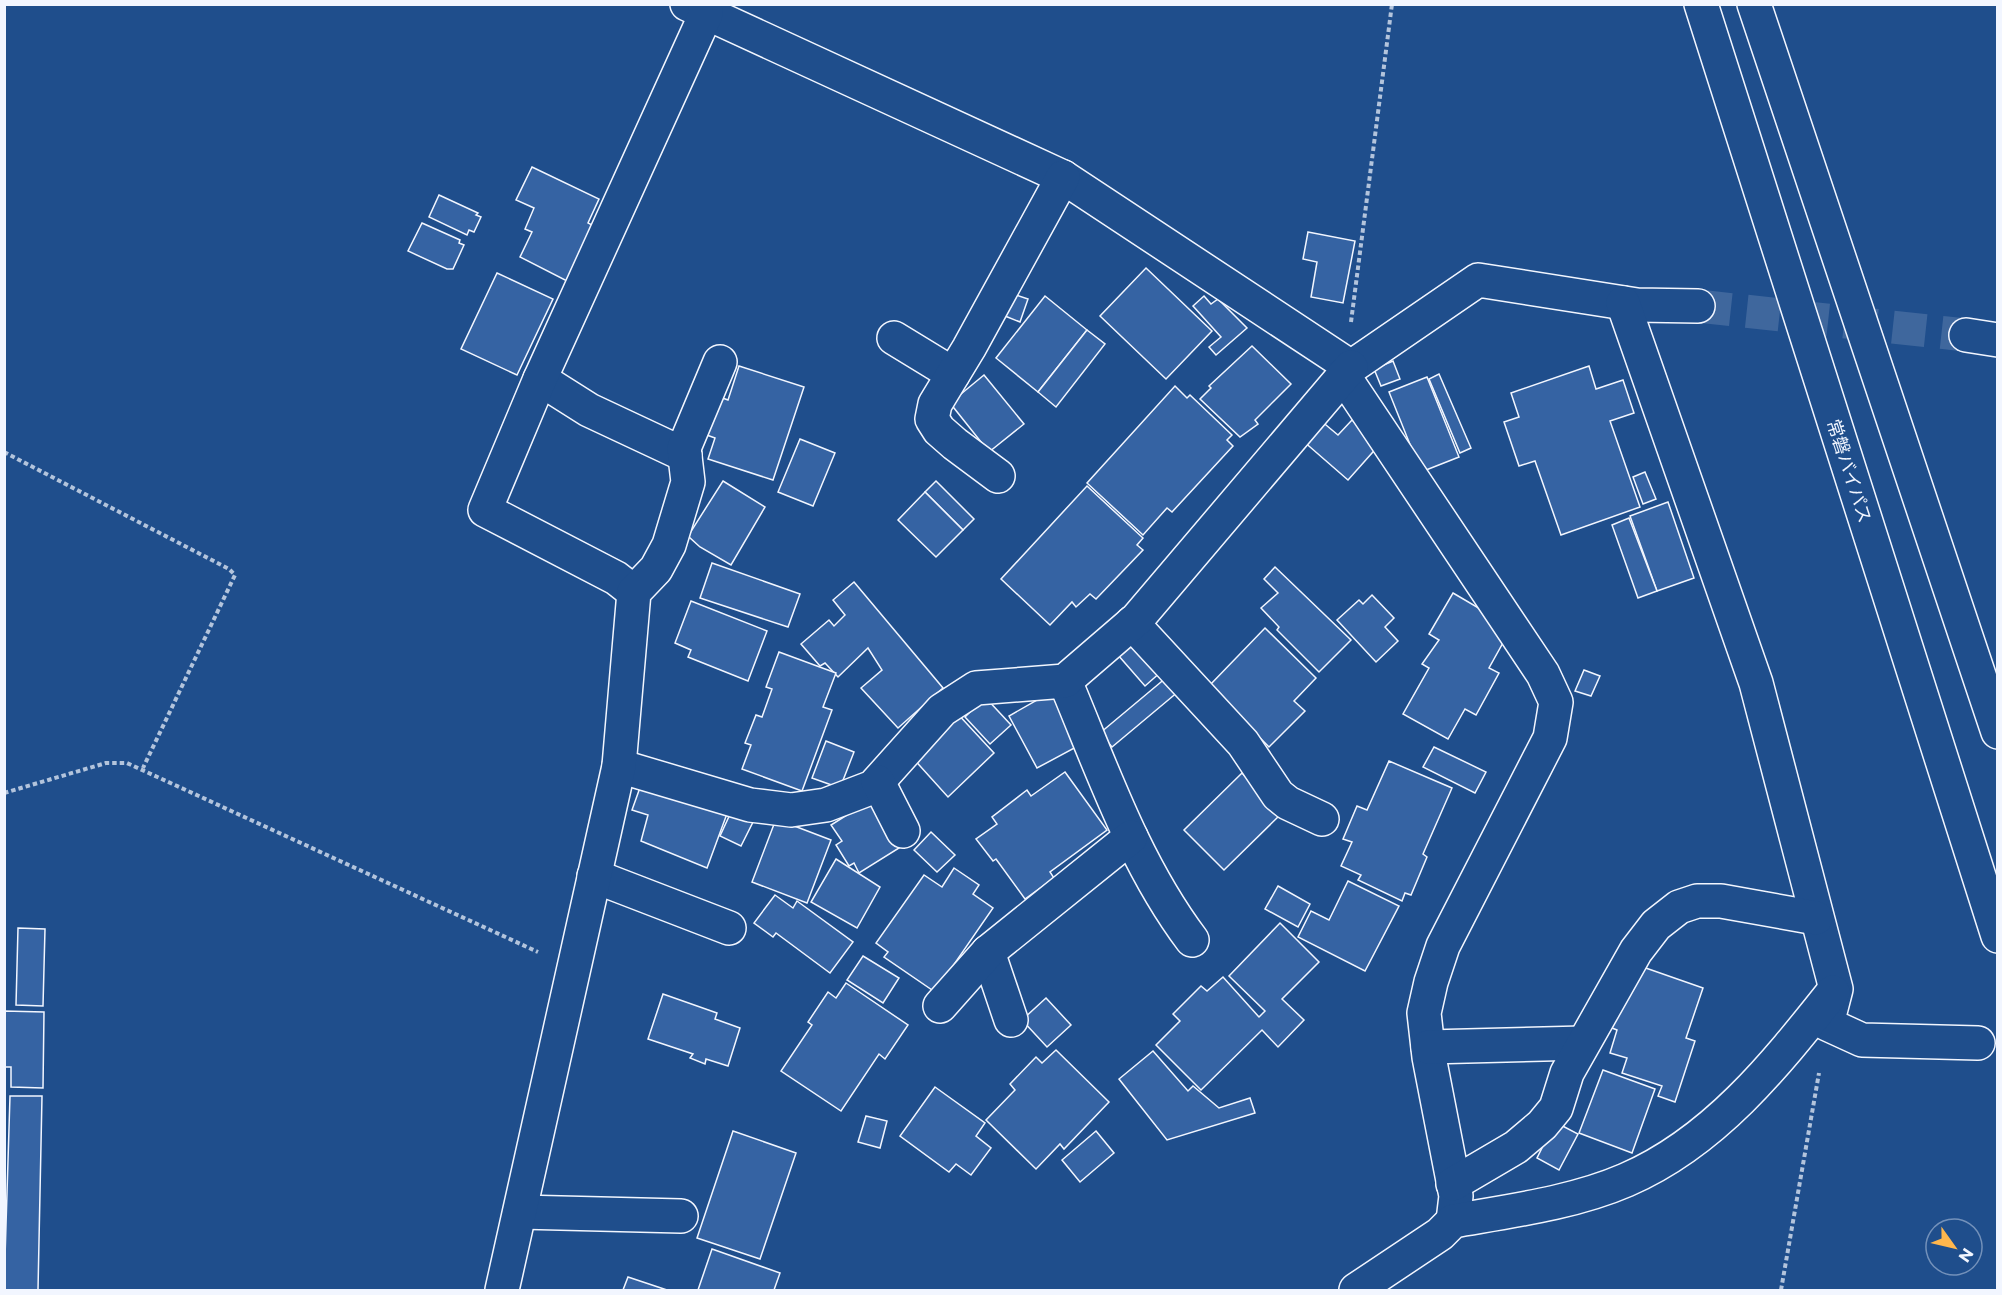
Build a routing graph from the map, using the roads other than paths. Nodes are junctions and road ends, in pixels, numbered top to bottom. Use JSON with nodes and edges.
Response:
{"nodes":[{"id":1,"x":1701,"y":4,"type":"edge"},
{"id":2,"x":1754,"y":4,"type":"edge"},
{"id":3,"x":700,"y":8,"type":"edge"},
{"id":4,"x":1063,"y":177,"type":"junction"},
{"id":5,"x":1623,"y":303,"type":"junction"},
{"id":6,"x":1698,"y":306,"type":"tunnel mouth"},
{"id":7,"x":1965,"y":335,"type":"tunnel mouth"},
{"id":8,"x":894,"y":338,"type":"dead end"},
{"id":9,"x":1998,"y":340,"type":"edge"},
{"id":10,"x":720,"y":362,"type":"dead end"},
{"id":11,"x":1347,"y":371,"type":"junction"},
{"id":12,"x":954,"y":374,"type":"junction"},
{"id":13,"x":540,"y":379,"type":"junction"},
{"id":14,"x":685,"y":455,"type":"junction"},
{"id":15,"x":998,"y":476,"type":"dead end"},
{"id":16,"x":634,"y":591,"type":"junction"},
{"id":17,"x":1132,"y":623,"type":"junction"},
{"id":18,"x":1065,"y":681,"type":"junction"},
{"id":19,"x":1998,"y":732,"type":"edge"},
{"id":20,"x":619,"y":766,"type":"junction"},
{"id":21,"x":878,"y":782,"type":"junction"},
{"id":22,"x":1322,"y":819,"type":"dead end"},
{"id":23,"x":903,"y":831,"type":"dead end"},
{"id":24,"x":1131,"y":837,"type":"junction"},
{"id":25,"x":594,"y":876,"type":"junction"},
{"id":26,"x":1816,"y":918,"type":"junction"},
{"id":27,"x":729,"y":928,"type":"dead end"},
{"id":28,"x":1998,"y":936,"type":"edge"},
{"id":29,"x":1192,"y":940,"type":"dead end"},
{"id":30,"x":988,"y":952,"type":"junction"},
{"id":31,"x":1836,"y":989,"type":"junction"},
{"id":32,"x":940,"y":1006,"type":"dead end"},
{"id":33,"x":1011,"y":1020,"type":"dead end"},
{"id":34,"x":1583,"y":1043,"type":"junction"},
{"id":35,"x":1977,"y":1043,"type":"dead end"},
{"id":36,"x":1428,"y":1047,"type":"junction"},
{"id":37,"x":1453,"y":1184,"type":"junction"},
{"id":38,"x":520,"y":1212,"type":"junction"},
{"id":39,"x":681,"y":1216,"type":"dead end"},
{"id":40,"x":1453,"y":1221,"type":"junction"},
{"id":41,"x":502,"y":1290,"type":"edge"},
{"id":42,"x":1356,"y":1290,"type":"edge"}],
"edges":[{"from":1,"to":28,"type":"main road","name":"常磐バイパス"},
{"from":2,"to":19,"type":"main road"},
{"from":3,"to":4,"type":"main road"},
{"from":3,"to":13,"type":"main road"},
{"from":4,"to":11,"type":"main road"},
{"from":4,"to":12,"type":"main road"},
{"from":5,"to":6,"type":"main road"},
{"from":5,"to":11,"type":"main road"},
{"from":5,"to":26,"type":"main road"},
{"from":7,"to":9,"type":"main road"},
{"from":8,"to":12,"type":"main road"},
{"from":10,"to":14,"type":"main road"},
{"from":11,"to":17,"type":"main road"},
{"from":11,"to":36,"type":"main road"},
{"from":12,"to":15,"type":"main road"},
{"from":13,"to":14,"type":"main road"},
{"from":13,"to":16,"type":"main road"},
{"from":14,"to":16,"type":"main road"},
{"from":16,"to":20,"type":"main road"},
{"from":17,"to":18,"type":"main road"},
{"from":17,"to":22,"type":"main road"},
{"from":18,"to":21,"type":"main road"},
{"from":18,"to":24,"type":"main road"},
{"from":20,"to":21,"type":"main road"},
{"from":20,"to":25,"type":"main road"},
{"from":21,"to":23,"type":"main road"},
{"from":24,"to":29,"type":"main road"},
{"from":24,"to":30,"type":"main road"},
{"from":25,"to":27,"type":"main road"},
{"from":25,"to":38,"type":"main road"},
{"from":26,"to":31,"type":"main road"},
{"from":26,"to":34,"type":"main road"},
{"from":30,"to":32,"type":"main road"},
{"from":30,"to":33,"type":"main road"},
{"from":31,"to":35,"type":"main road"},
{"from":31,"to":40,"type":"main road"},
{"from":34,"to":36,"type":"main road"},
{"from":34,"to":37,"type":"main road"},
{"from":36,"to":37,"type":"main road"},
{"from":37,"to":40,"type":"main road"},
{"from":38,"to":39,"type":"main road"},
{"from":38,"to":41,"type":"main road"},
{"from":40,"to":42,"type":"main road"}]}
